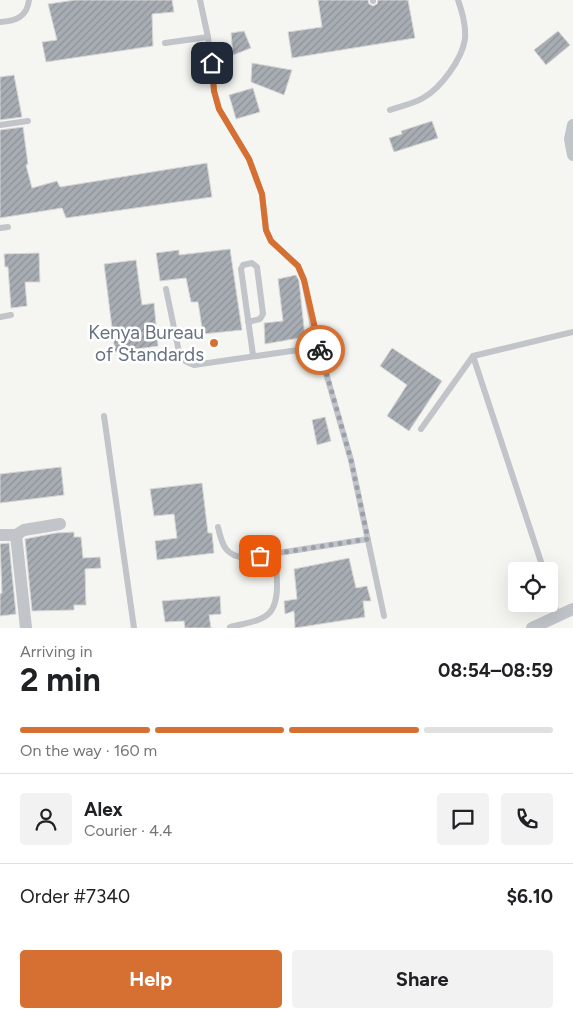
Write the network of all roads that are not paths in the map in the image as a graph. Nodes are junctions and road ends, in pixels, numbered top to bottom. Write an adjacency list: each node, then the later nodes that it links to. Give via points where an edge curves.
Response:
1 (29, 0): 4 (lane, via 26,12 18,19)
2 (200, 0): 5 (lane)
3 (458, 0): 7 (lane, via 465,38 451,70 443,82 423,98)
4 (0, 22)
5 (208, 37): 6 (lane); 19 (lane, via 219,109 249,159 262,194 266,230 271,241 298,266 304,280)
6 (165, 44)
7 (390, 110)
8 (28, 121): 9 (lane)
9 (0, 125)
10 (573, 125): 11 (street, via 570,139)
11 (573, 155)
12 (8, 227): 13 (lane)
13 (0, 228)
14 (166, 289): 20 (lane, via 178,352 186,362 194,365)
15 (11, 315): 16 (lane)
16 (0, 317)
17 (248, 322): 17 (lane, via 260,319 263,314 257,267 252,264 243,265 241,269); 20 (lane)
18 (573, 332): 21 (lane)
19 (319, 347): 20 (lane); 28 (lane, via 351,460)
20 (252, 355)
21 (473, 356): 23 (lane); 30 (lane)
22 (104, 416): 37 (lane)
23 (422, 429)
24 (60, 524): 27 (street, via 24,530)
25 (218, 527): 29 (lane, via 223,545 236,557)
26 (0, 535): 27 (street)
27 (16, 535): 36 (street)
28 (368, 539): 29 (lane); 33 (lane)
29 (275, 554): 35 (lane, via 277,591 274,609 265,617)
30 (541, 562)
31 (573, 609): 34 (street)
32 (557, 612): 34 (lane)
33 (384, 616)
34 (558, 616): 38 (street)
35 (230, 627)
36 (26, 628)
37 (134, 628)
38 (532, 628)

